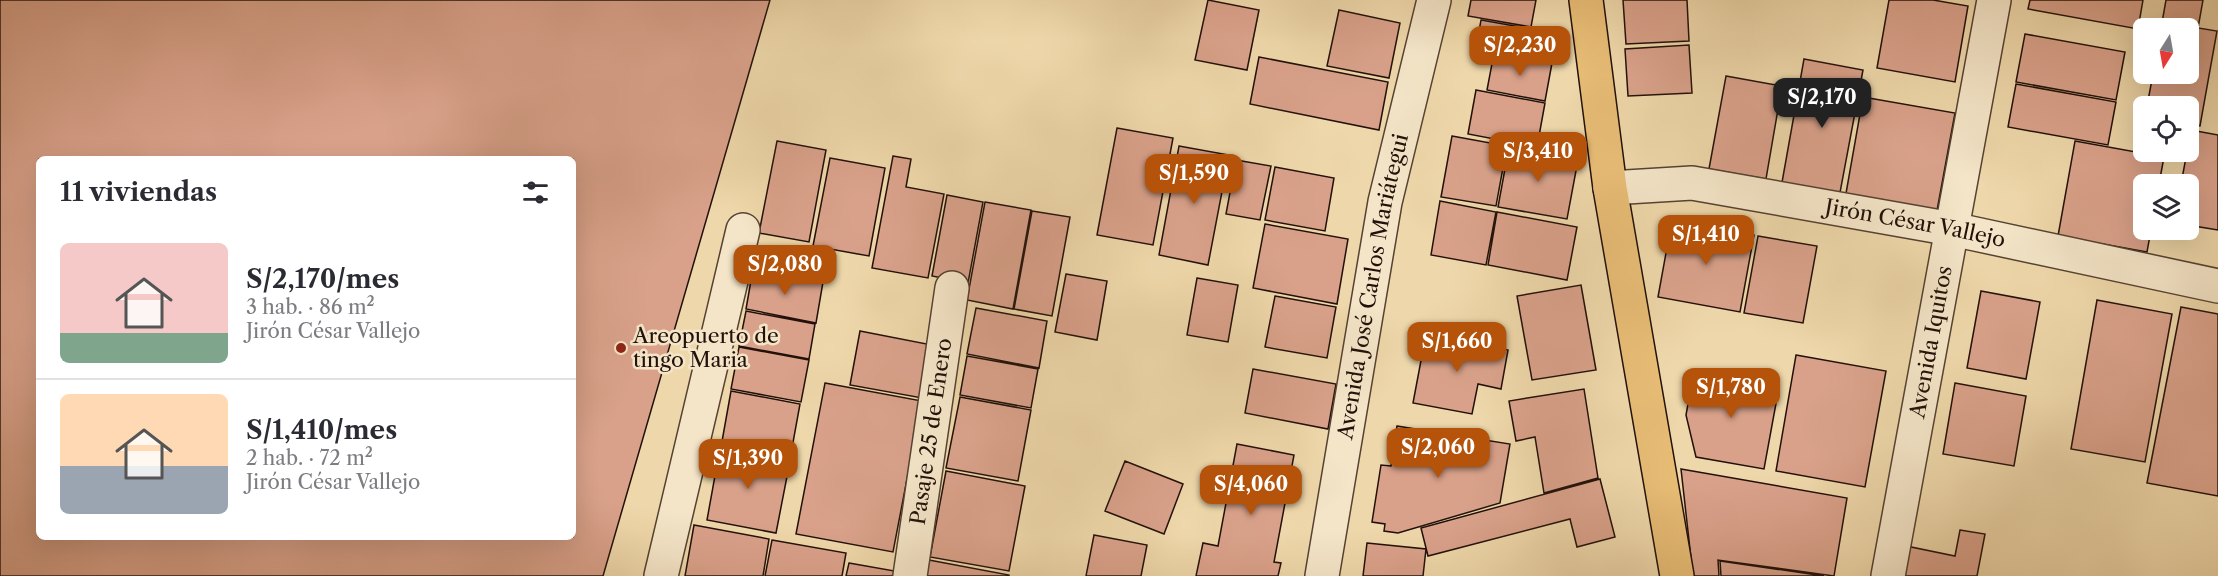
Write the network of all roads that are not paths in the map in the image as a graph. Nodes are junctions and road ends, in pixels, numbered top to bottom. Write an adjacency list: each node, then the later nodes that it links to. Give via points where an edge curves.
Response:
1 (1434, 0): 11 (street, Avenida José Carlos Mariátegui, via 1385,202)
2 (1586, 0): 4 (main road)
3 (1994, 0): 5 (street, Avenida Iquitos)
4 (1610, 188): 5 (street, Jirón César Vallejo, via 1692,183); 12 (main road)
5 (1952, 229): 7 (street, Jirón César Vallejo); 13 (street, Avenida Iquitos)
6 (743, 230): 9 (street)
7 (2218, 286)
8 (952, 288): 10 (street, Pasaje 25 de Enero)
9 (661, 576)
10 (909, 576)
11 (1322, 576)
12 (1677, 576)
13 (1888, 576)

